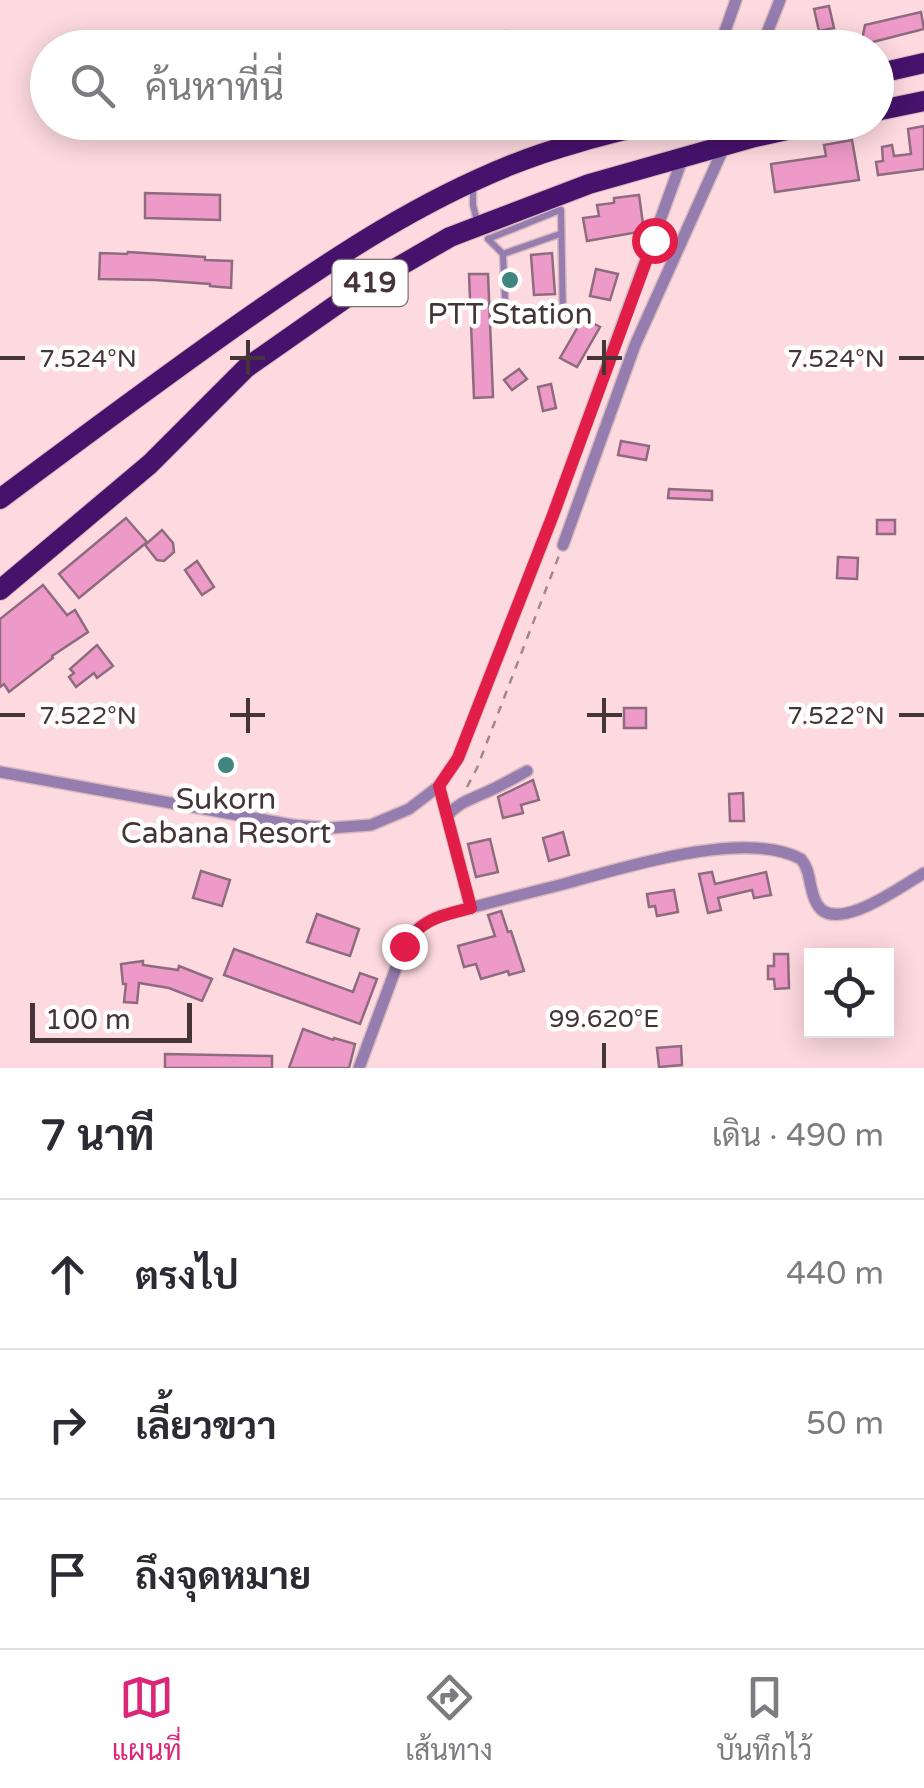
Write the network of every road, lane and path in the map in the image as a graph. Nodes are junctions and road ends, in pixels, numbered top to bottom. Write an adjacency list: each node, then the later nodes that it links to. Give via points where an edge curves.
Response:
1 (736, 0): 3 (street)
2 (780, 0): 4 (street)
3 (725, 30)
4 (768, 30)
5 (924, 64): 6 (highway)
6 (894, 70)
7 (924, 100): 8 (highway)
8 (894, 107)
9 (587, 140): 14 (highway, 419)
10 (726, 140): 12 (street)
11 (746, 140): 12 (highway, 419)
12 (724, 147): 13 (highway, 419); 20 (street, via 635,345)
13 (683, 158): 15 (highway, 419, via 589,184); 24 (street, via 546,532 458,758)
14 (474, 182): 16 (lane); 19 (highway, 419, via 350,247)
15 (561, 202): 16 (highway, 419); 17 (lane)
16 (483, 233): 18 (lane); 21 (highway, 419, via 450,238 353,293 246,368 150,464)
17 (560, 234): 18 (lane); 18 (lane, via 563,320 506,322)
18 (503, 254)
19 (0, 499)
20 (563, 545): 25 (path, via 477,768)
21 (0, 590)
22 (527, 771): 25 (street)
23 (0, 772): 24 (street, via 330,828 370,824 409,809)
24 (439, 786): 25 (street)
25 (452, 811): 27 (street)
26 (924, 873): 27 (street, via 860,910 826,914 801,859 780,851 726,849 645,862)
27 (471, 908): 28 (street, via 413,932)
28 (359, 1068)

